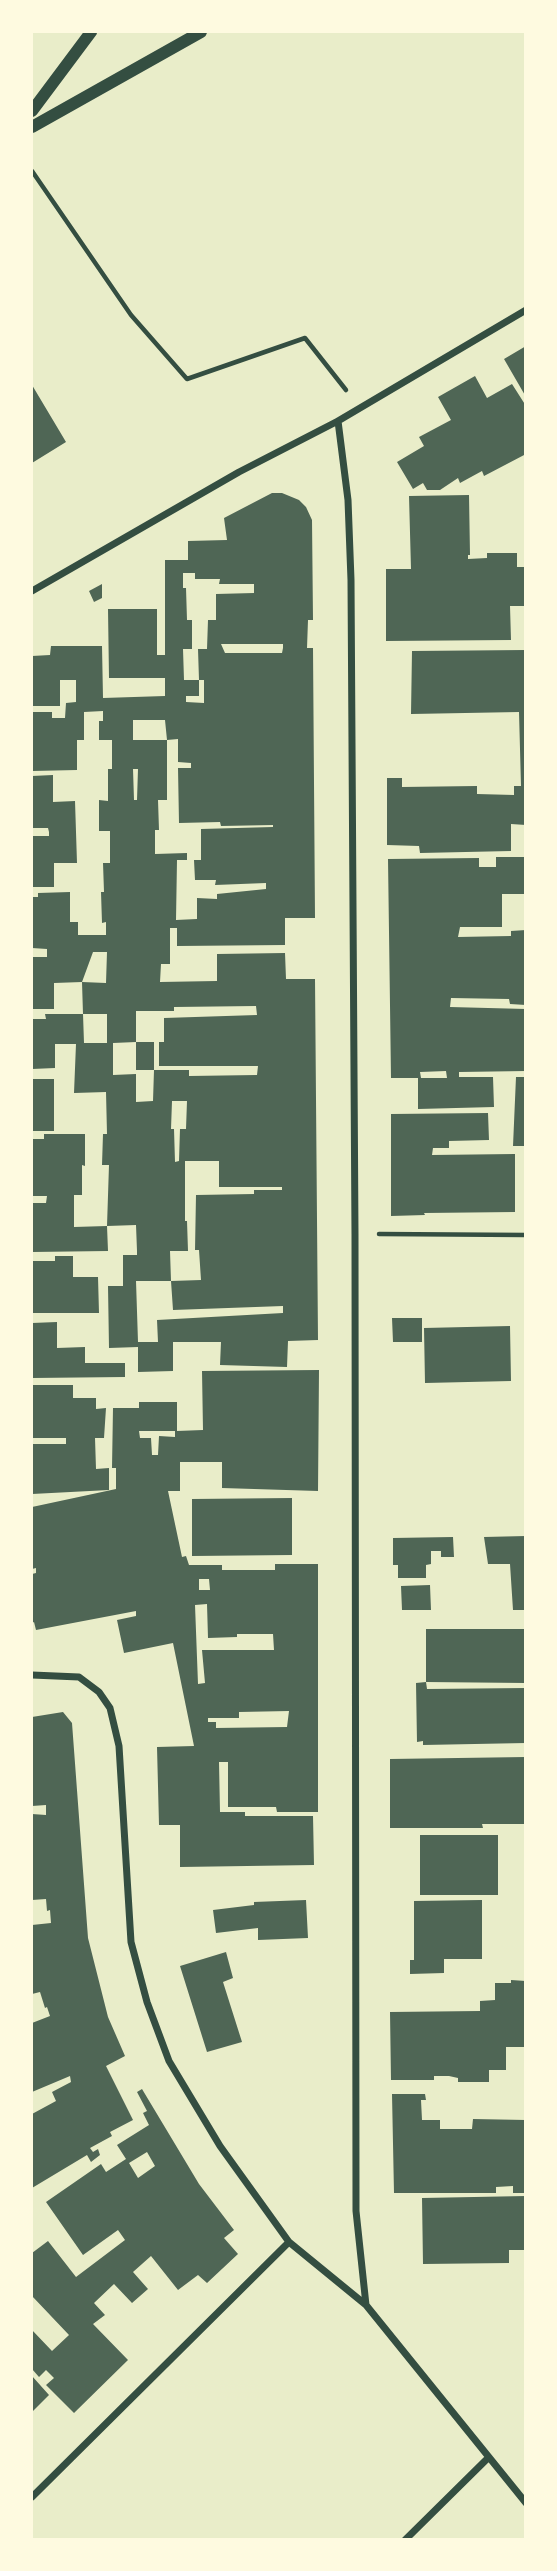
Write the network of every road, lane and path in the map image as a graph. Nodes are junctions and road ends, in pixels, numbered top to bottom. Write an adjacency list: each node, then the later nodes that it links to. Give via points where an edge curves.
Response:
1 (91, 32): 3 (street)
2 (201, 32): 4 (street)
3 (32, 111)
4 (32, 127)
5 (32, 172): 7 (path, via 131,315 187,379 305,338)
6 (526, 310): 7 (street)
7 (360, 407): 8 (street)
8 (338, 421): 9 (street, via 239,471); 10 (street, via 348,500 351,580)
9 (32, 591)
10 (355, 1234): 11 (path); 14 (street, via 356,2211)
11 (526, 1235)
12 (32, 1675): 13 (street, via 79,1677 99,1692 110,1708 120,1746 131,1942 147,2002 181,2082)
13 (289, 2242): 14 (street); 16 (street)
14 (366, 2305): 15 (street)
15 (488, 2458): 17 (street); 18 (street)
16 (32, 2497)
17 (526, 2503)
18 (405, 2539)

